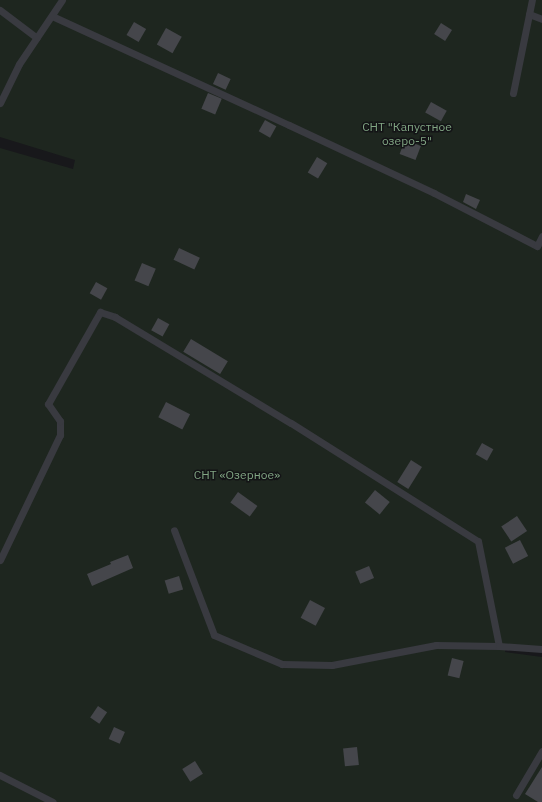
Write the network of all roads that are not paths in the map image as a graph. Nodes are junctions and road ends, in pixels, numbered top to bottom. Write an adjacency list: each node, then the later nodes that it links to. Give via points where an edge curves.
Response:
1 (62, 0): 5 (lane)
2 (532, 0): 4 (lane)
3 (0, 10): 7 (lane)
4 (529, 14): 6 (lane); 8 (lane)
5 (52, 16): 7 (lane); 10 (lane, via 289,125 537,246)
6 (542, 19)
7 (37, 38): 9 (lane, via 19,64)
8 (513, 93)
9 (0, 103)
10 (542, 236)
11 (174, 530): 13 (lane, via 214,635 282,664 332,664 436,645)
12 (0, 560): 13 (lane, via 60,435 60,421 48,404 100,312 115,317 278,415 478,541)
13 (499, 646): 14 (lane)
14 (542, 649)
15 (542, 751): 17 (lane)
16 (0, 775): 18 (lane)
17 (516, 795)
18 (54, 802)

